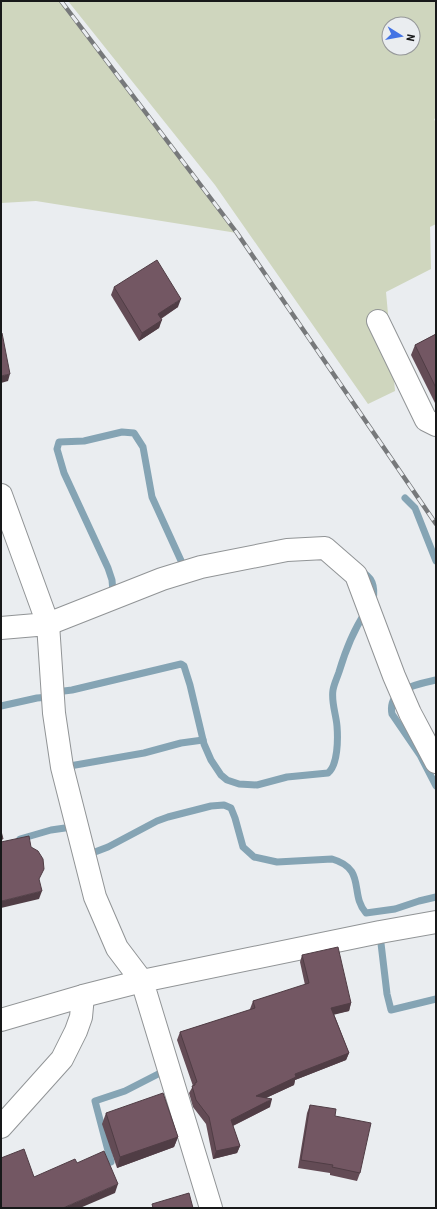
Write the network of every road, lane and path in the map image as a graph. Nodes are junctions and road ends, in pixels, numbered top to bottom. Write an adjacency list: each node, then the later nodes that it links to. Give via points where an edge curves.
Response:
1 (378, 321): 2 (street, via 426,420)
2 (436, 425)
3 (1, 495): 4 (street)
4 (48, 624): 5 (street); 6 (street, via 162,579 201,567 287,550 325,548 356,575 394,676); 8 (street, via 54,713 62,767 95,897 117,948)
5 (1, 628)
6 (436, 762)
7 (436, 922): 8 (street)
8 (142, 981): 9 (street); 12 (street)
9 (83, 996): 10 (street); 11 (street, via 81,1017 62,1059)
10 (1, 1020)
11 (1, 1126)
12 (211, 1208)

